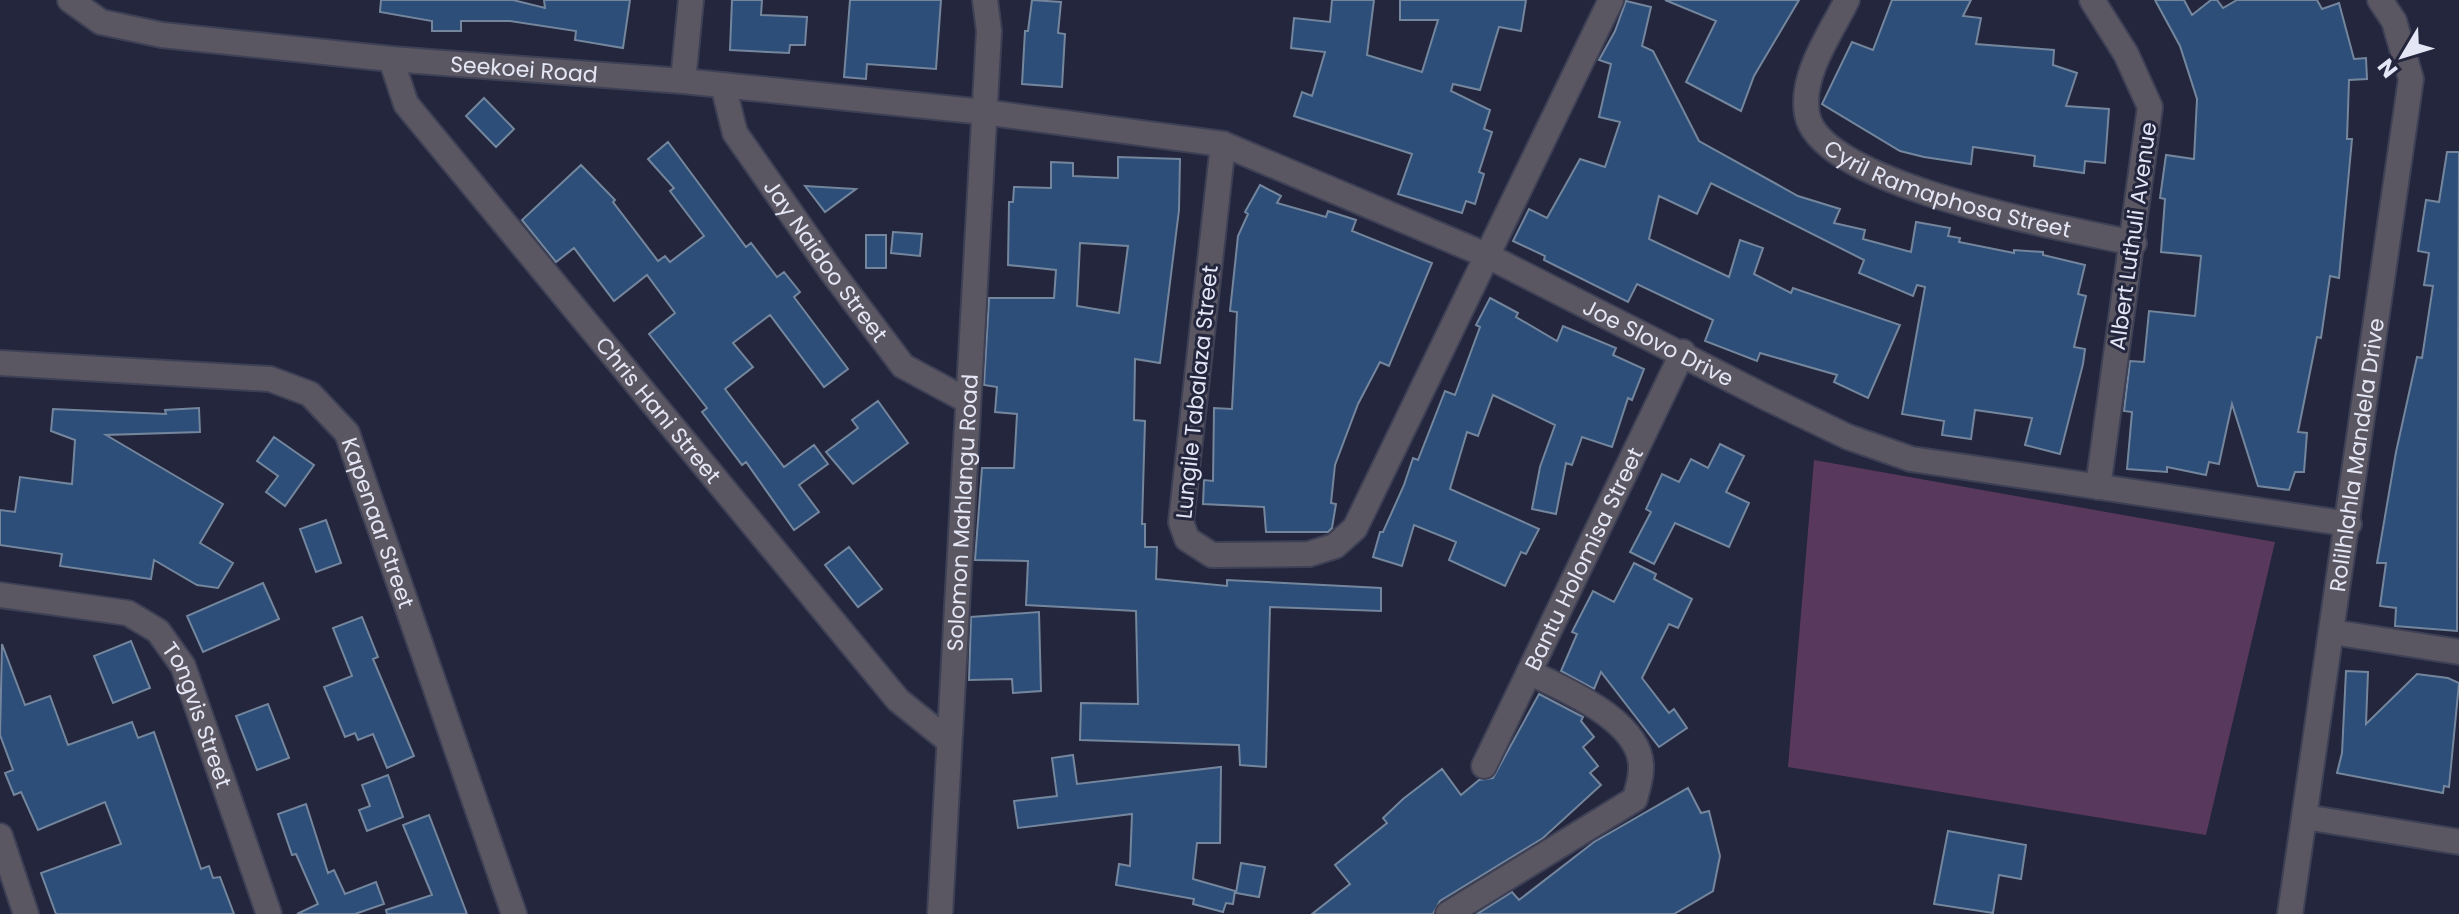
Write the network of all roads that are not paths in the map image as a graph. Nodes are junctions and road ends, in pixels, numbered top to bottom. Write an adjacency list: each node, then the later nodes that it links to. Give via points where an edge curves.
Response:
1 (70, 0): 8 (street, Seekoei Road, via 101,22 162,35)
2 (691, 0): 9 (street)
3 (985, 0): 11 (street, Solomon Mahlangu Road, via 989,31)
4 (1611, 0): 14 (street, Lungile Tabalaza Street)
5 (1847, 0): 13 (street, Cyril Ramaphosa Street, via 1810,75 1806,114 1821,141 1896,183 1986,210)
6 (2092, 0): 13 (street, Albert Luthuli Avenue, via 2126,54 2150,107)
7 (2380, 0): 19 (street, Rolilhlahla Mandela Drive, via 2394,21 2411,79)
8 (391, 59): 9 (street, Seekoei Road); 24 (street, Chris Hani Street, via 406,104 898,700)
9 (683, 81): 10 (street, Seekoei Road)
10 (723, 85): 11 (street, Seekoei Road); 17 (street, Jay Naidoo Street, via 735,133 903,366)
11 (984, 112): 12 (street, Joe Slovo Drive); 17 (street, Solomon Mahlangu Road)
12 (1223, 144): 14 (street, Joe Slovo Drive); 14 (street, Lungile Tabalaza Street, via 1181,522 1187,539 1212,555 1309,554 1335,546 1355,528)
13 (2134, 243): 18 (street, Albert Luthuli Avenue)
14 (1486, 255): 15 (street, Joe Slovo Drive)
15 (1683, 352): 18 (street, Joe Slovo Drive, via 1848,437 1911,459); 23 (street, Bantu Holomisa Street)
16 (0, 363): 31 (street, Kapenaar Street, via 270,379 310,394 347,433)
17 (968, 401): 24 (street, Solomon Mahlangu Road)
18 (2098, 487): 19 (street, Joe Slovo Drive)
19 (2349, 524): 21 (street, Rolilhlahla Mandela Drive)
20 (0, 595): 30 (street, Tongvis Street, via 128,613 158,631 183,666)
21 (2332, 632): 22 (street); 26 (street, Rolilhlahla Mandela Drive)
22 (2459, 652)
23 (1529, 672): 25 (street, Bantu Holomisa Street); 33 (street, via 1591,702 1627,730 1642,766 1635,799)
24 (949, 741): 32 (street, Solomon Mahlangu Road)
25 (1484, 766)
26 (2305, 817): 28 (street); 34 (street, Rolilhlahla Mandela Drive)
27 (0, 836): 29 (street)
28 (2459, 842)
29 (26, 914)
30 (269, 914)
31 (514, 914)
32 (940, 914)
33 (1448, 914)
34 (2290, 914)

